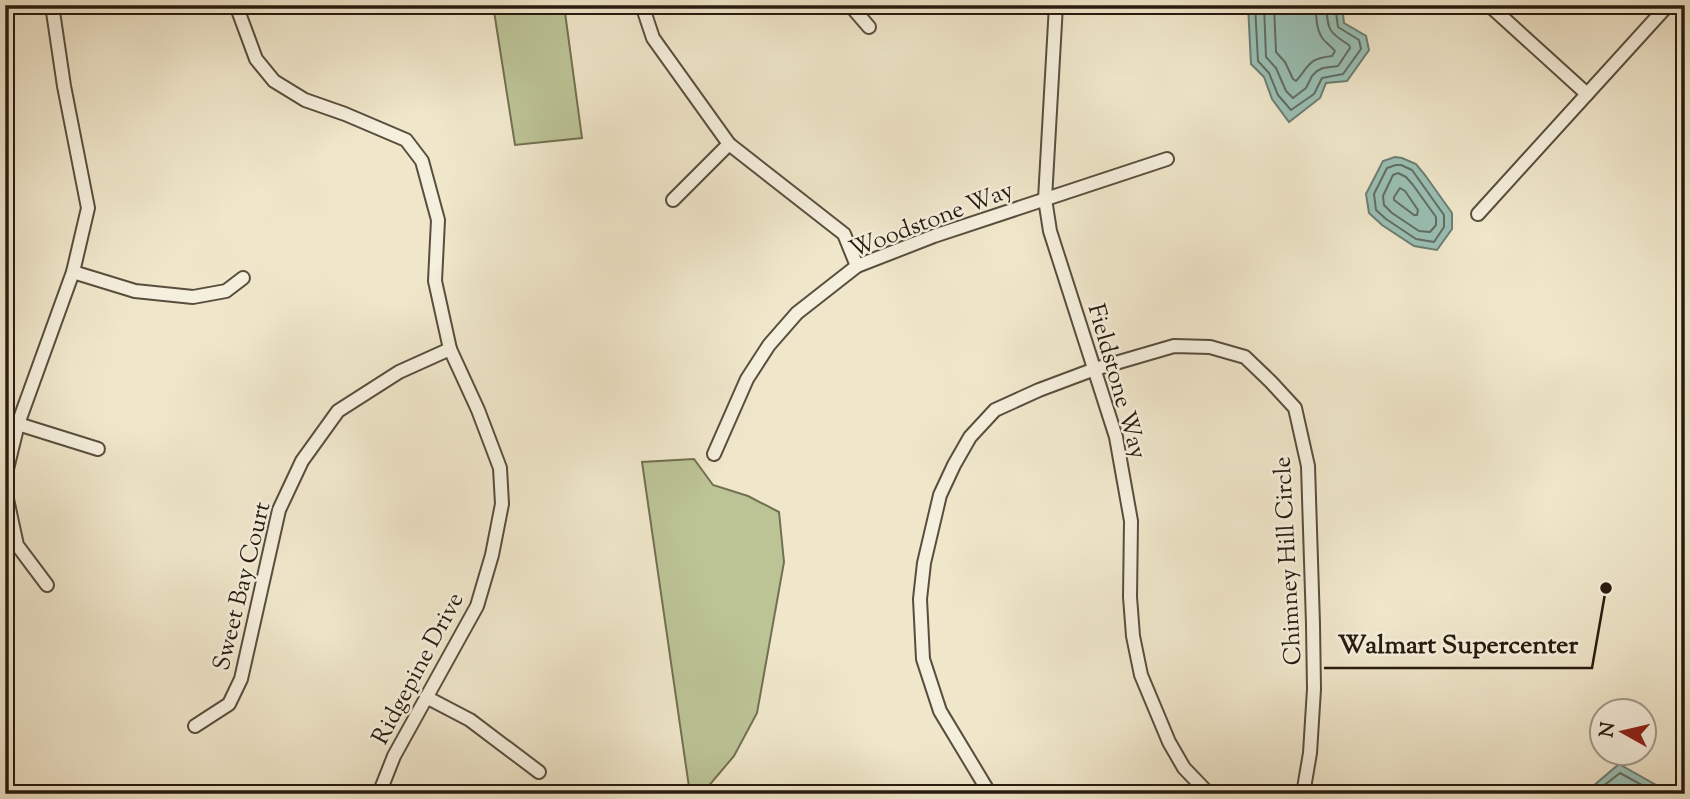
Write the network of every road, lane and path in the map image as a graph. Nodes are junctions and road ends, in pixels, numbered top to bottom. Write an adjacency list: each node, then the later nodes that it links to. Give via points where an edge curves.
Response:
1 (52, 5): 16 (street, via 88,208)
2 (236, 5): 18 (street, Ridgepine Drive, via 256,59 274,80 306,100 406,141 422,162 438,220 435,281)
3 (642, 5): 10 (street, via 653,38)
4 (850, 5): 8 (street)
5 (1489, 5): 9 (street)
6 (1059, 6): 12 (street, Fieldstone Way)
7 (1667, 6): 9 (street)
8 (869, 27)
9 (1587, 94): 14 (street)
10 (729, 144): 13 (street); 15 (street, via 844,234)
11 (1167, 159): 12 (street, Woodstone Way)
12 (1045, 199): 15 (street, Woodstone Way); 19 (street, Fieldstone Way, via 1050,231)
13 (673, 200)
14 (1478, 214)
15 (857, 266): 22 (street, Woodstone Way, via 797,313 769,345 747,379)
16 (73, 272): 17 (street, via 135,291 193,297 226,291); 20 (street)
17 (243, 278)
18 (450, 349): 26 (street, Ridgepine Drive, via 500,468 502,504 477,606); 27 (street, Sweet Bay Court, via 399,372 338,411 302,461 279,510 241,679 229,704)
19 (1095, 369): 30 (street, Chimney Hill Circle, via 995,410 970,437 954,465 932,525 920,599 923,659 940,711); 31 (street, Fieldstone Way, via 1116,437 1130,521 1130,597 1141,675 1169,742 1184,768); 32 (street, Chimney Hill Circle, via 1174,346 1210,347 1245,357 1295,408 1308,466 1313,624 1314,689)
20 (18, 424): 21 (street); 23 (street)
21 (98, 449)
22 (714, 454)
23 (5, 477)
24 (5, 490): 25 (street, via 17,545)
25 (47, 585)
26 (426, 697): 28 (street, via 470,719); 29 (street, Ridgepine Drive)
27 (195, 726)
28 (539, 772)
29 (379, 794)
30 (990, 794)
31 (1209, 794)
32 (1303, 794)

